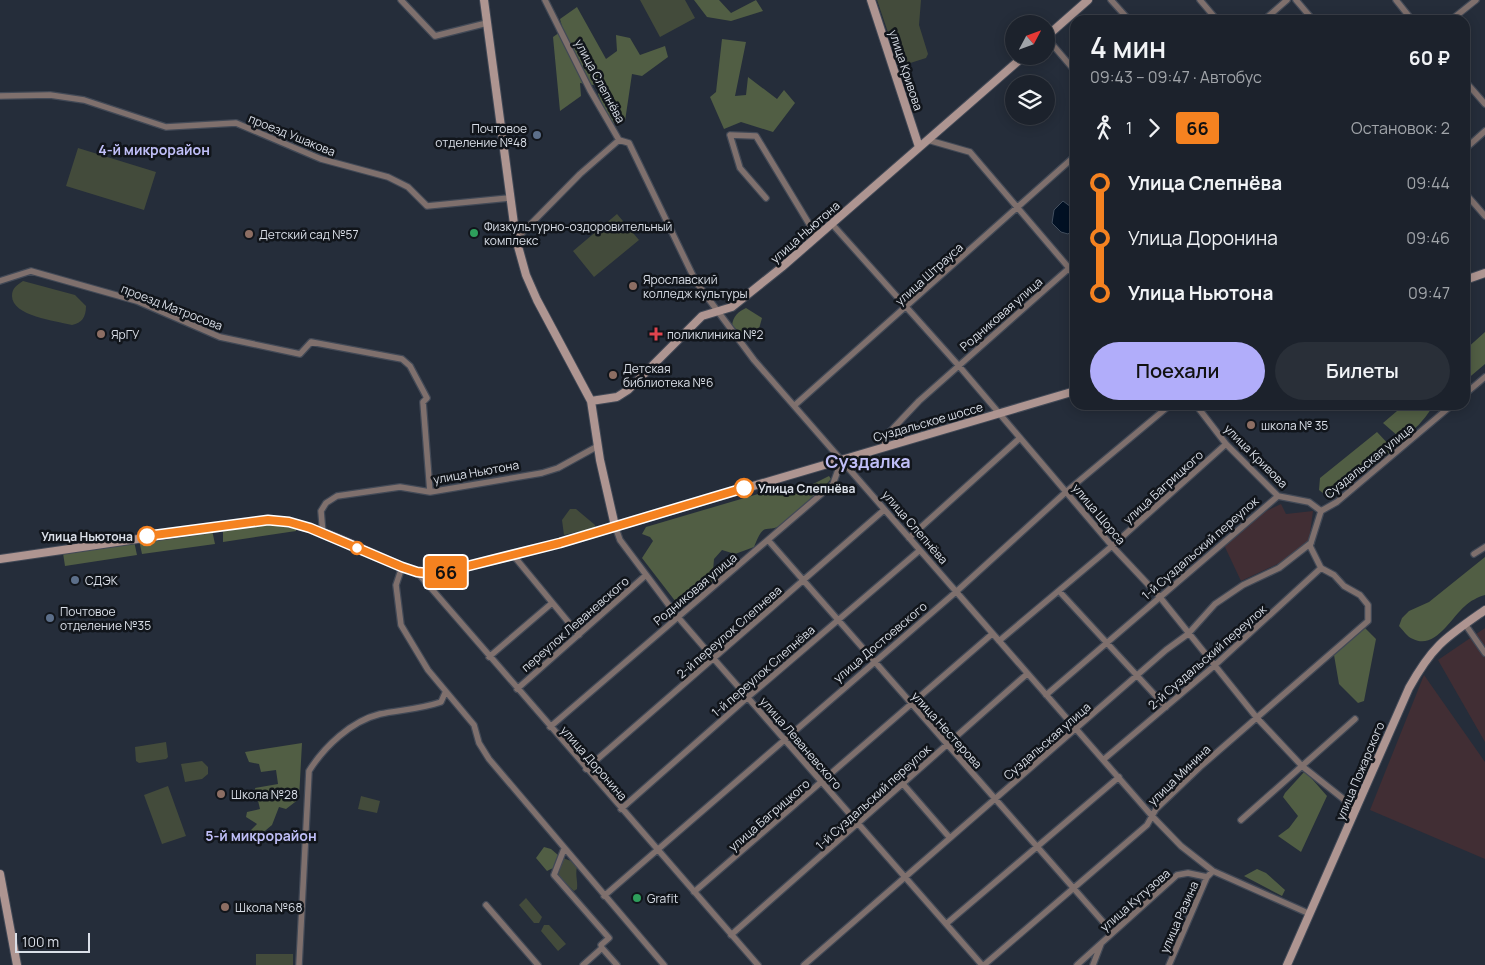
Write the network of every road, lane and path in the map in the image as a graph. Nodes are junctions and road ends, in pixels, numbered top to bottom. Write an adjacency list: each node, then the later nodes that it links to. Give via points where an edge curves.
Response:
1 (400, 0): 20 (street, via 435,36)
2 (484, 0): 20 (street)
3 (546, 0): 29 (street, улица Слепнёва, via 590,90)
4 (872, 0): 32 (street, улица Кривова)
5 (1088, 0): 12 (street)
6 (1111, 0): 13 (street)
7 (1200, 0): 14 (street)
8 (1287, 0): 15 (street)
9 (1296, 0): 16 (street)
10 (1396, 0): 17 (street)
11 (1476, 0): 18 (street)
12 (1071, 15)
13 (1124, 15)
14 (1213, 15)
15 (1270, 15)
16 (1309, 15)
17 (1408, 15)
18 (1457, 15)
19 (1070, 16): 21 (street)
20 (487, 23): 34 (street)
21 (1055, 29)
22 (1055, 48): 24 (street)
23 (1014, 65): 30 (street, улица Ньютона)
24 (1070, 65)
25 (1470, 87): 27 (street)
26 (0, 96): 34 (street, проезд Ушакова, via 50,95 84,100 166,127 236,123 321,159 388,177 408,187 427,206)
27 (1485, 104)
28 (1485, 132): 31 (street)
29 (619, 140): 41 (street, via 580,174); 47 (street, улица Слепнёва, via 629,143 696,282)
30 (928, 140): 32 (street, улица Ньютона); 37 (street, via 970,152)
31 (1470, 145)
32 (919, 147): 39 (street, улица Ньютона)
33 (1070, 160): 37 (street, улица Штрауса)
34 (509, 198): 41 (street)
35 (766, 198): 40 (street, via 740,168 730,135 756,136)
36 (1470, 199): 38 (street)
37 (1017, 207): 42 (street); 46 (street, улица Штрауса)
38 (1485, 216)
39 (832, 224): 40 (street, улица Ньютона); 46 (street, улица Щорса)
40 (817, 237): 47 (street, улица Ньютона, via 732,307)
41 (516, 239): 52 (street, via 537,300)
42 (1069, 268): 48 (street, Родниковая улица)
43 (1485, 273): 44 (street)
44 (1470, 278)
45 (0, 281): 64 (street, проезд Матросова, via 31,271 137,301 220,337 300,354 311,342 402,360 410,366 427,398 423,402)
46 (907, 308): 48 (street, улица Щорса); 53 (street, улица Штрауса)
47 (716, 310): 52 (street, улица Ньютона, via 702,316 628,390 617,397); 53 (street, улица Слепнёва, via 754,360)
48 (959, 366): 57 (street, улица Щорса); 61 (street, Родниковая улица, via 884,438)
49 (1485, 377): 50 (street)
50 (1470, 390)
51 (1070, 392): 57 (street, Суздальское шоссе)
52 (591, 401): 60 (street)
53 (795, 405): 62 (street, улица Слепнёва)
54 (1164, 410): 63 (street, улица Достоевского)
55 (1200, 410): 59 (street, улица Кривова)
56 (1446, 410): 67 (street, Суздальская улица, via 1338,502)
57 (1000, 413): 58 (street, улица Щорса); 61 (street, Суздальское шоссе)
58 (1020, 438): 63 (street, улица Щорса); 70 (street)
59 (1226, 444): 65 (street, улица Кривова); 73 (street, улица Багрицкого)
60 (598, 446): 64 (street, улица Ньютона, via 542,473); 68 (street)
61 (885, 447): 62 (street, Суздальское шоссе)
62 (842, 459): 66 (street, улица Слепнёва); 68 (street, Суздальское шоссе); 71 (street, Родниковая улица, via 833,484)
63 (1067, 491): 73 (street, улица Щорса); 84 (street, улица Достоевского)
64 (430, 492): 69 (street, улица Ньютона, via 400,487 337,496 321,511)
65 (1278, 496): 67 (street, улица Кривова, via 1309,502); 86 (street, 1-й Суздальский переулок)
66 (884, 510): 70 (street, улица Слепнёва); 83 (street, 2-й переулок Слепнева)
67 (1321, 511): 72 (street)
68 (615, 526): 77 (street, Суздальское шоссе); 82 (street, улица Леваневского, via 620,540)
69 (323, 534): 78 (street, via 289,522 268,520); 79 (street, Суздальское шоссе)
70 (909, 538): 75 (street, улица Слепнёва)
71 (768, 540): 83 (street, улица Нестерова); 89 (street, Родниковая улица)
72 (1311, 543): 80 (street); 93 (street, Суздальская улица, via 1279,568 1243,585 1215,604)
73 (1112, 546): 85 (street, улица Багрицкого); 86 (street, улица Щорса)
74 (1485, 547): 76 (street)
75 (920, 550): 84 (street, улица Слепнёва); 90 (street, 1-й переулок Слепнёва)
76 (1474, 554)
77 (513, 555): 81 (street, Суздальское шоссе, via 436,574); 87 (street)
78 (0, 559)
79 (402, 567): 81 (street, Суздальское шоссе); 105 (street, via 396,585 401,625 414,650)
80 (1321, 568): 101 (street, 2-й Суздальский переулок); 110 (street, улица Минина, via 1360,595 1368,605 1368,621)
81 (417, 572): 98 (street, улица Доронина)
82 (646, 575): 89 (street, улица Леваневского); 94 (street, переулок Леваневского)
83 (803, 580): 90 (street, улица Нестерова); 99 (street, 2-й переулок Слепнева)
84 (957, 591): 92 (street, улица Слепнёва); 100 (street, улица Достоевского)
85 (1059, 591): 95 (street, улица Багрицкого); 96 (street)
86 (1159, 596): 93 (street, улица Щорса); 96 (street, 1-й Суздальский переулок)
87 (552, 602): 94 (street); 98 (street)
88 (1485, 610): 91 (street, улица Пожарского)
89 (677, 616): 99 (street, улица Леваневского); 112 (street, Родниковая улица)
90 (838, 620): 100 (street, улица Нестерова); 107 (street, 1-й переулок Слепнёва)
91 (1465, 624): 97 (street); 124 (street, улица Пожарского, via 1443,640 1424,661)
92 (992, 634): 95 (street, улица Слепнёва); 108 (street, улица Багрицкого)
93 (1188, 634): 101 (street, улица Щорса); 103 (street, Суздальская улица)
94 (578, 635): 104 (street, переулок Леваневского)
95 (998, 641): 102 (street, улица Слепнёва)
96 (1108, 642): 103 (street); 106 (street, 1-й Суздальский переулок)
97 (1485, 652)
98 (489, 657): 104 (street, улица Доронина)
99 (714, 659): 107 (street, улица Леваневского); 118 (street, 2-й переулок Слепнева)
100 (873, 661): 108 (street, улица Нестерова); 114 (street, улица Достоевского)
101 (1214, 666): 109 (street, 2-й Суздальский переулок); 110 (street, улица Щорса)
102 (1027, 674): 106 (street, улица Слепнёва); 115 (street, 1-й Суздальский переулок)
103 (1138, 675): 109 (street); 113 (street, Суздальская улица)
104 (517, 689): 112 (street, улица Доронина)
105 (445, 693): 130 (street, via 474,725 479,744 489,759); 147 (street, via 441,702 378,715 359,723 342,735 309,771)
106 (1046, 695): 113 (street, улица Слепнёва)
107 (748, 697): 114 (street, улица Леваневского); 123 (street, 1-й переулок Слепнёва)
108 (910, 703): 115 (street, улица Нестерова); 120 (street, улица Багрицкого)
109 (1166, 707): 116 (street, 2-й Суздальский переулок)
110 (1257, 718): 117 (street, улица Щорса); 125 (street, улица Минина, via 1200,766)
111 (1355, 719): 117 (street)
112 (550, 727): 118 (street, улица Доронина)
113 (1076, 730): 116 (street, улица Слепнёва); 122 (street, Суздальская улица)
114 (784, 739): 120 (street, улица Леваневского); 131 (street, улица Достоевского)
115 (947, 745): 121 (street, 1-й Суздальский переулок); 122 (street, улица Нестерова)
116 (1104, 760): 119 (street, улица Слепнёва)
117 (1302, 766): 124 (street, улица Щорса); 126 (street)
118 (586, 769): 123 (street, улица Доронина)
119 (1119, 778): 125 (street, улица Слепнёва); 129 (street)
120 (822, 782): 127 (street, улица Леваневского); 137 (street, улица Багрицкого)
121 (903, 784): 127 (street, 1-й Суздальский переулок); 128 (street)
122 (996, 799): 128 (street, Суздальская улица); 129 (street, улица Нестерова)
123 (621, 809): 131 (street, улица Доронина)
124 (1356, 809): 140 (street, улица Пожарского)
125 (1152, 816): 132 (street, улица Слепнёва, via 1181,846); 136 (street, улица Минина, via 1147,825)
126 (1241, 820)
127 (858, 824): 134 (street, улица Леваневского); 143 (street, 1-й Суздальский переулок)
128 (950, 838): 134 (street, Суздальская улица)
129 (1038, 847): 136 (street, улица Нестерова); 141 (street)
130 (564, 849): 138 (street); 145 (street, via 554,875 609,938 601,945)
131 (657, 849): 137 (street, улица Доронина); 138 (street, улица Достоевского)
132 (1213, 871): 135 (street); 140 (street, улица Слепнёва)
133 (0, 874): 146 (street)
134 (904, 877): 141 (street, улица Леваневского); 153 (street, Суздальская улица)
135 (1208, 877): 142 (street, улица Кутузова, via 1177,875); 157 (street, улица Разина)
136 (1074, 888): 142 (street, улица Нестерова); 154 (street, улица Минина)
137 (694, 892): 143 (street, улица Доронина)
138 (604, 896): 151 (street)
139 (486, 905): 148 (street)
140 (1310, 914): 158 (street, улица Пожарского)
141 (946, 924): 154 (street, улица Леваневского)
142 (1112, 932): 144 (street, улица Кутузова)
143 (731, 935): 152 (street, улица Доронина)
144 (1102, 942): 155 (street, улица Кутузова); 156 (street)
145 (602, 948): 149 (street); 150 (street)
146 (17, 965)
147 (300, 965)
148 (538, 965)
149 (583, 965)
150 (617, 965)
151 (664, 965)
152 (758, 965)
153 (804, 965)
154 (983, 965)
155 (1077, 965)
156 (1092, 965)
157 (1169, 965)
158 (1287, 965)

